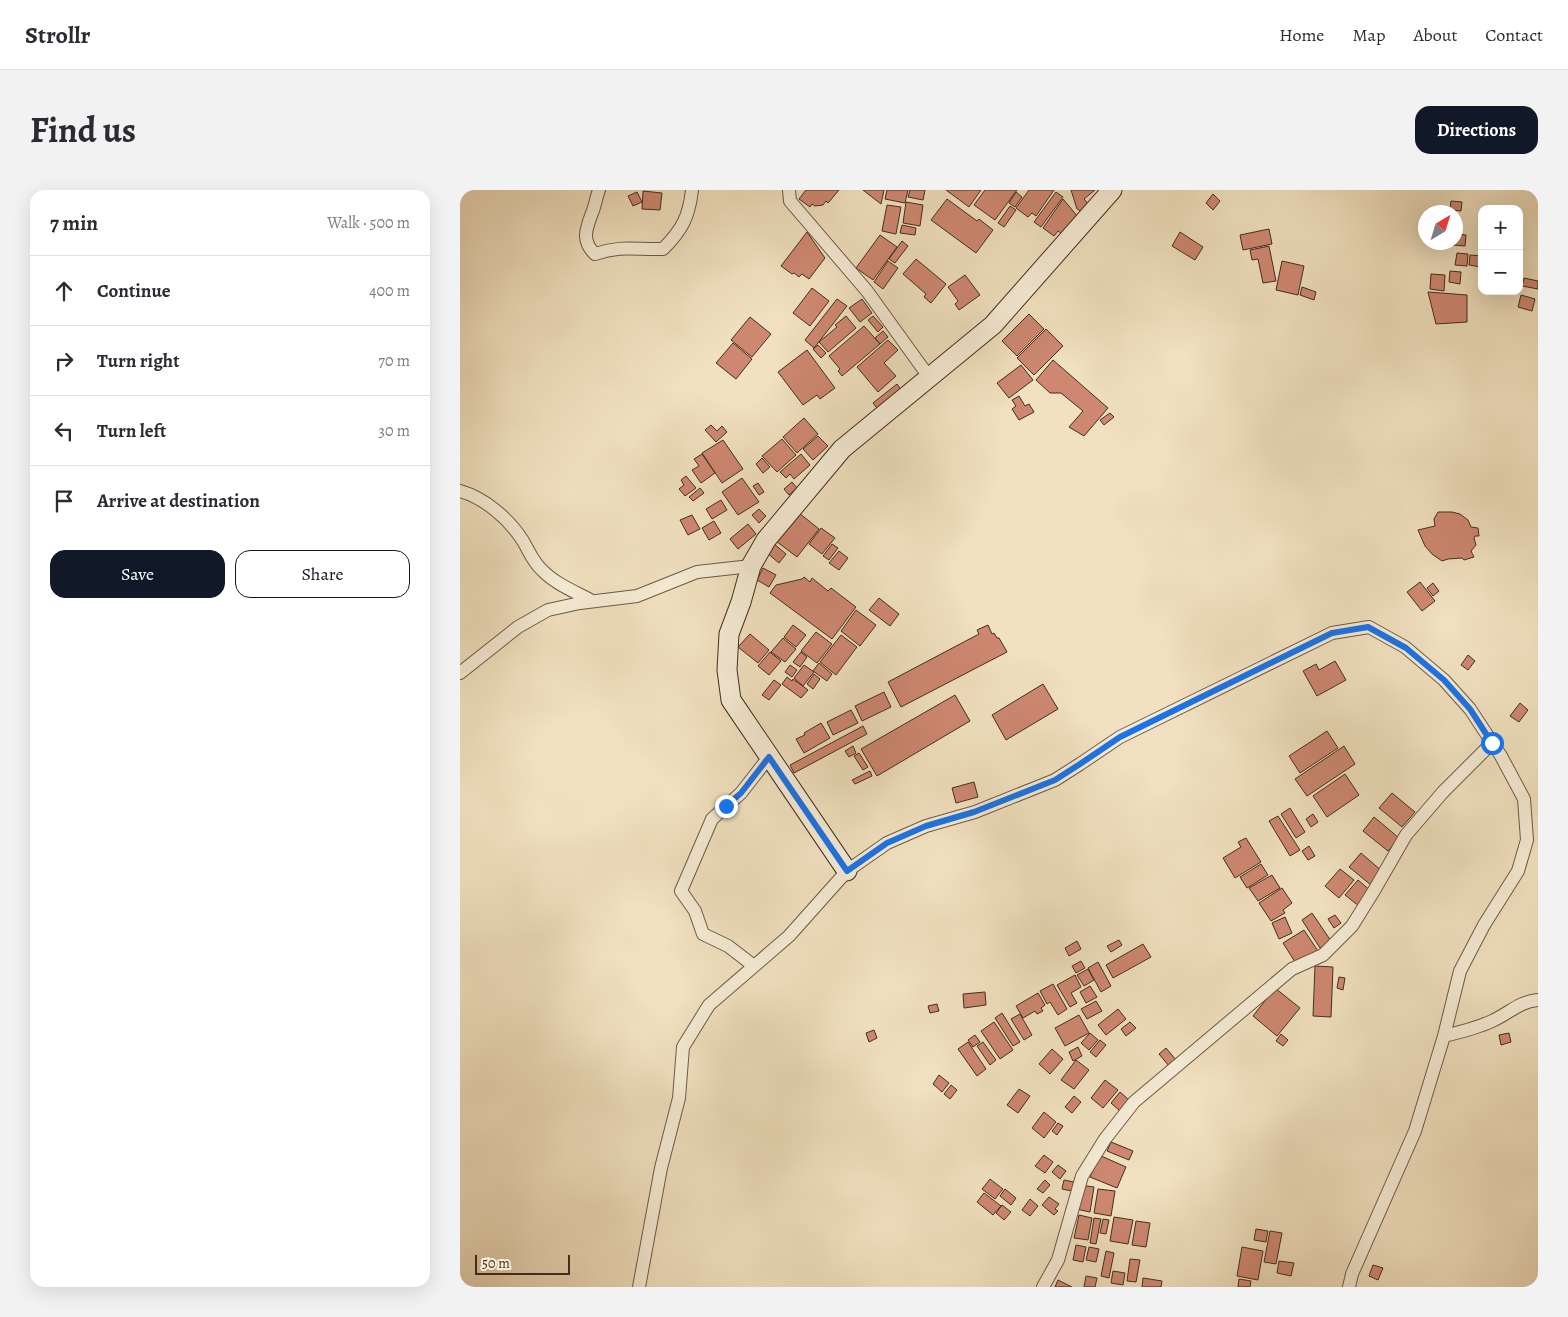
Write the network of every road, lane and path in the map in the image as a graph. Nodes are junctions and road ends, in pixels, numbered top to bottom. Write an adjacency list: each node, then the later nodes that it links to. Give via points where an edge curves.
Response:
1 (599, 190): 2 (street, via 586,226 586,239 596,254 624,247 663,249 684,223)
2 (692, 190)
3 (789, 190): 5 (street, via 790,201 867,291)
4 (1112, 190): 5 (street, via 993,325)
5 (929, 377): 7 (street, via 842,448 766,540)
6 (460, 491): 8 (street, via 502,516 544,572)
7 (751, 566): 8 (street, via 697,572 637,596); 11 (street, via 729,634 727,670 731,700)
8 (592, 601): 9 (street, via 548,610 518,627)
9 (460, 673)
10 (1492, 743): 12 (street, via 1470,709 1444,680 1406,648 1368,627 1332,633 1120,737 1055,780 974,812 918,829 887,843); 15 (street, via 1524,799 1527,840 1518,870 1460,971); 17 (street, via 1437,798 1406,835 1352,926 1335,944 1323,955 1292,969 1134,1102 1082,1176 1058,1260)
11 (769, 757): 12 (street); 13 (street, via 741,793 712,819 681,891 695,911 702,934 728,946)
12 (847, 871): 13 (street, via 788,936)
13 (754, 966): 16 (street, via 709,1005 684,1047 678,1098 661,1168)
14 (1538, 1000): 15 (street, via 1526,1002 1470,1030)
15 (1444, 1036): 18 (street, via 1415,1131)
16 (639, 1287)
17 (1044, 1287)
18 (1349, 1287)

